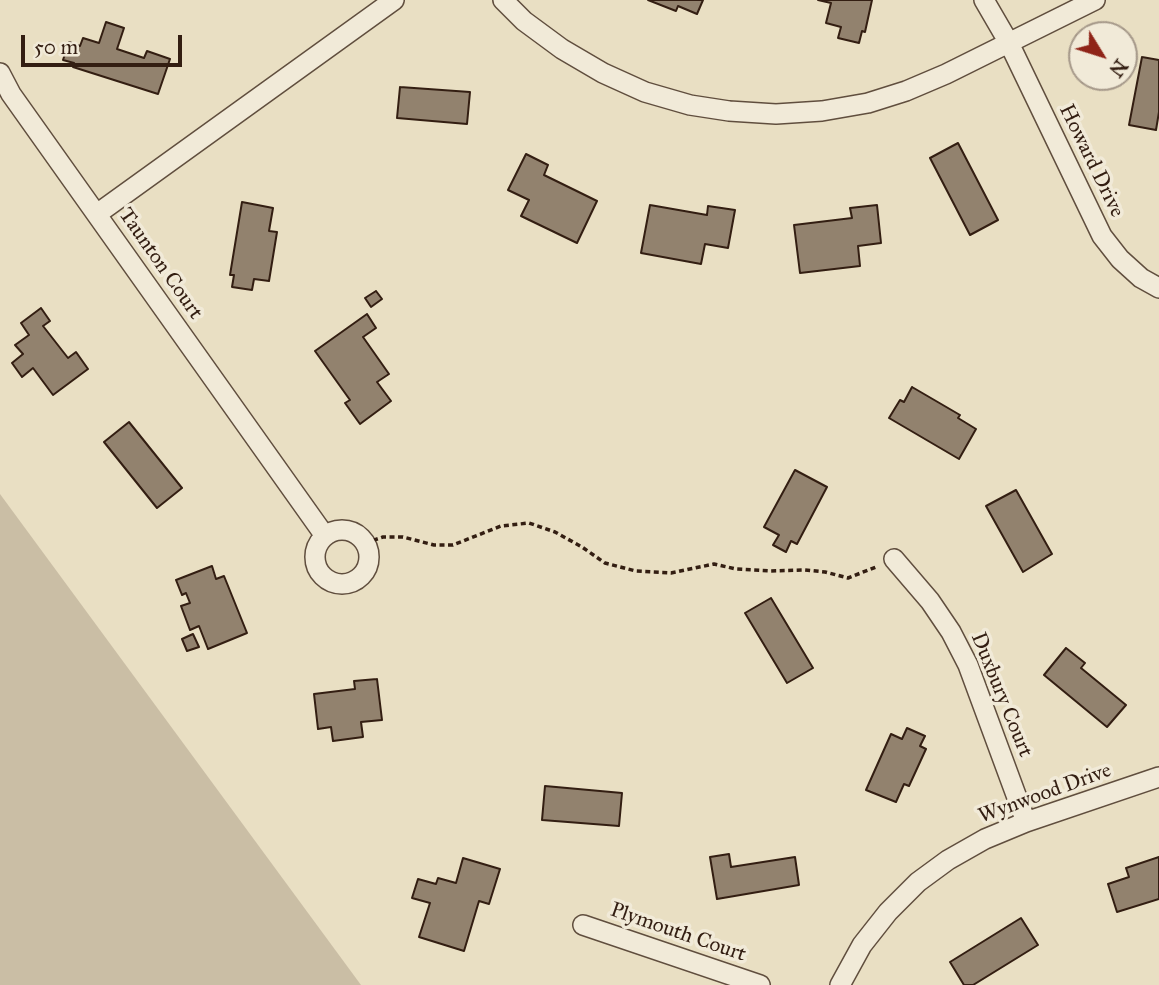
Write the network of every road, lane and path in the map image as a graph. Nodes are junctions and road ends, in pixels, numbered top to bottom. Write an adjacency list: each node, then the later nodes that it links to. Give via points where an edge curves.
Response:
1 (394, 0): 7 (street, Taunton Court)
2 (503, 0): 5 (street, via 562,50 603,73 645,92 729,111 787,114 868,103 916,87)
3 (985, 0): 5 (street, Howard Drive)
4 (1095, 0): 5 (street)
5 (1009, 43): 8 (street, Howard Drive, via 1102,236 1120,259)
6 (0, 73): 7 (street)
7 (97, 214): 9 (street, Taunton Court)
8 (1159, 288)
9 (324, 536): 10 (street, via 350,531); 10 (street, via 318,544 316,565 335,584 351,583 365,573 369,565)
10 (365, 543): 11 (path, via 403,537 453,545 501,526 529,523 555,532 605,563 636,572 671,573 715,564 825,572 848,578)
11 (894, 559): 13 (street, Duxbury Court, via 930,601 968,665)
12 (1159, 777): 13 (street, Wynwood Drive)
13 (1026, 822): 16 (street, Wynwood Drive, via 976,844 918,883 862,945)
14 (583, 925): 15 (street, Plymouth Court)
15 (760, 985)
16 (840, 985)

